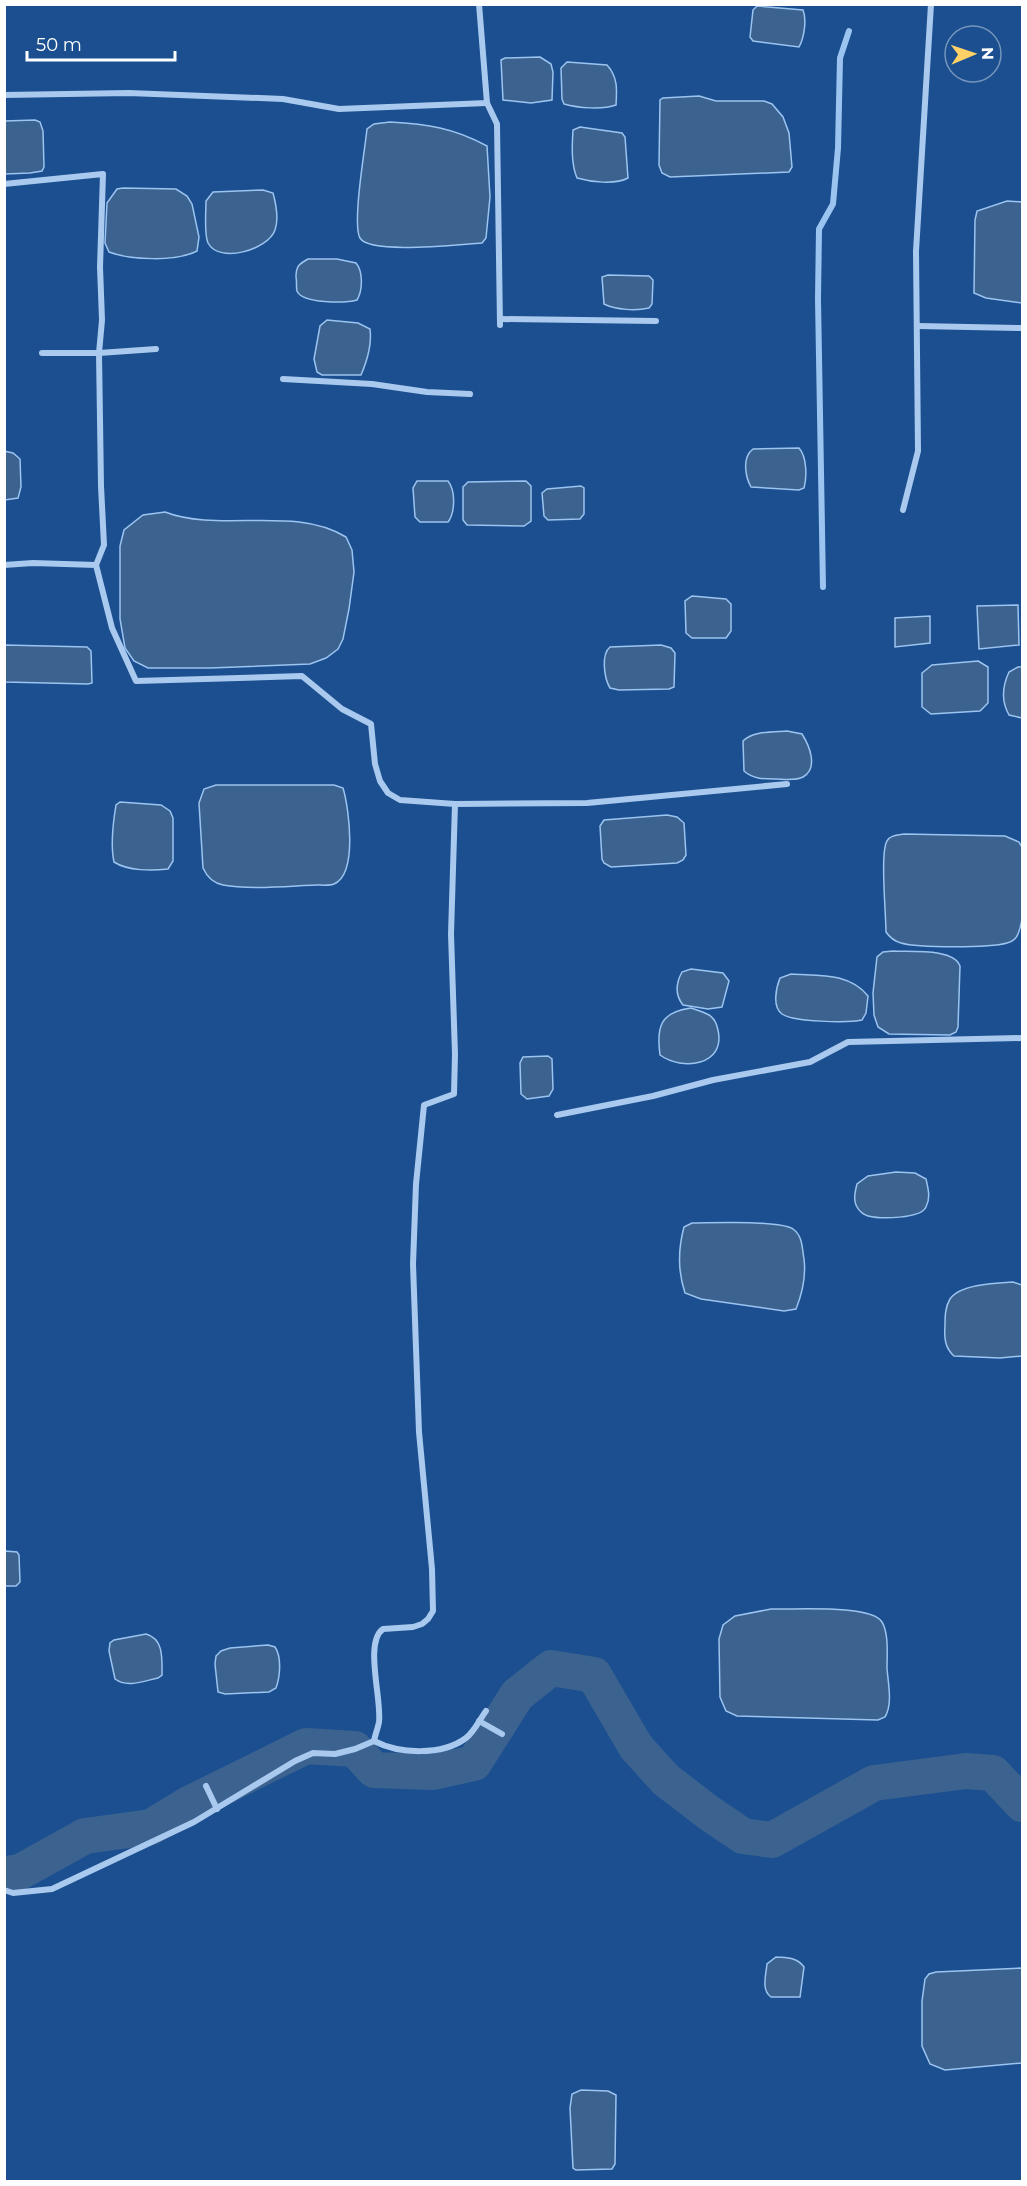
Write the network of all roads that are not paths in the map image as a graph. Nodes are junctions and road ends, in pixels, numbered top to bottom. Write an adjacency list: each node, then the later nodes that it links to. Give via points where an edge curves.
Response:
1 (479, 4): 4 (street)
2 (931, 4): 7 (street, via 916,251)
3 (4, 95): 4 (street, via 129,93 283,99 339,109)
4 (487, 103): 6 (street, via 497,124 500,322)
5 (4, 184): 11 (street, via 103,174)
6 (656, 321)
7 (918, 326): 8 (street); 14 (street, via 918,452)
8 (1023, 328)
9 (156, 349): 11 (street)
10 (42, 353): 11 (street)
11 (99, 353): 16 (street, via 104,545)
12 (283, 380): 13 (street)
13 (470, 394)
14 (903, 510)
15 (4, 565): 16 (street)
16 (96, 565): 18 (street, via 112,628 136,681 302,676 342,709 371,724 375,764 388,793 400,800)
17 (787, 784): 18 (street, via 587,803)
18 (455, 804): 24 (street, via 451,934 454,1094 424,1105 413,1264 419,1432 433,1611 422,1624 383,1629 376,1636 379,1721)
19 (1023, 1038): 20 (street, via 848,1042 810,1062)
20 (557, 1115)
21 (486, 1711): 22 (street)
22 (482, 1723): 23 (street); 24 (street, via 466,1737 445,1747 409,1752)
23 (502, 1734)
24 (374, 1741): 26 (street, via 335,1754 313,1753)
25 (206, 1786): 26 (street)
26 (217, 1809): 27 (street, via 52,1889 14,1893)
27 (4, 1890)

